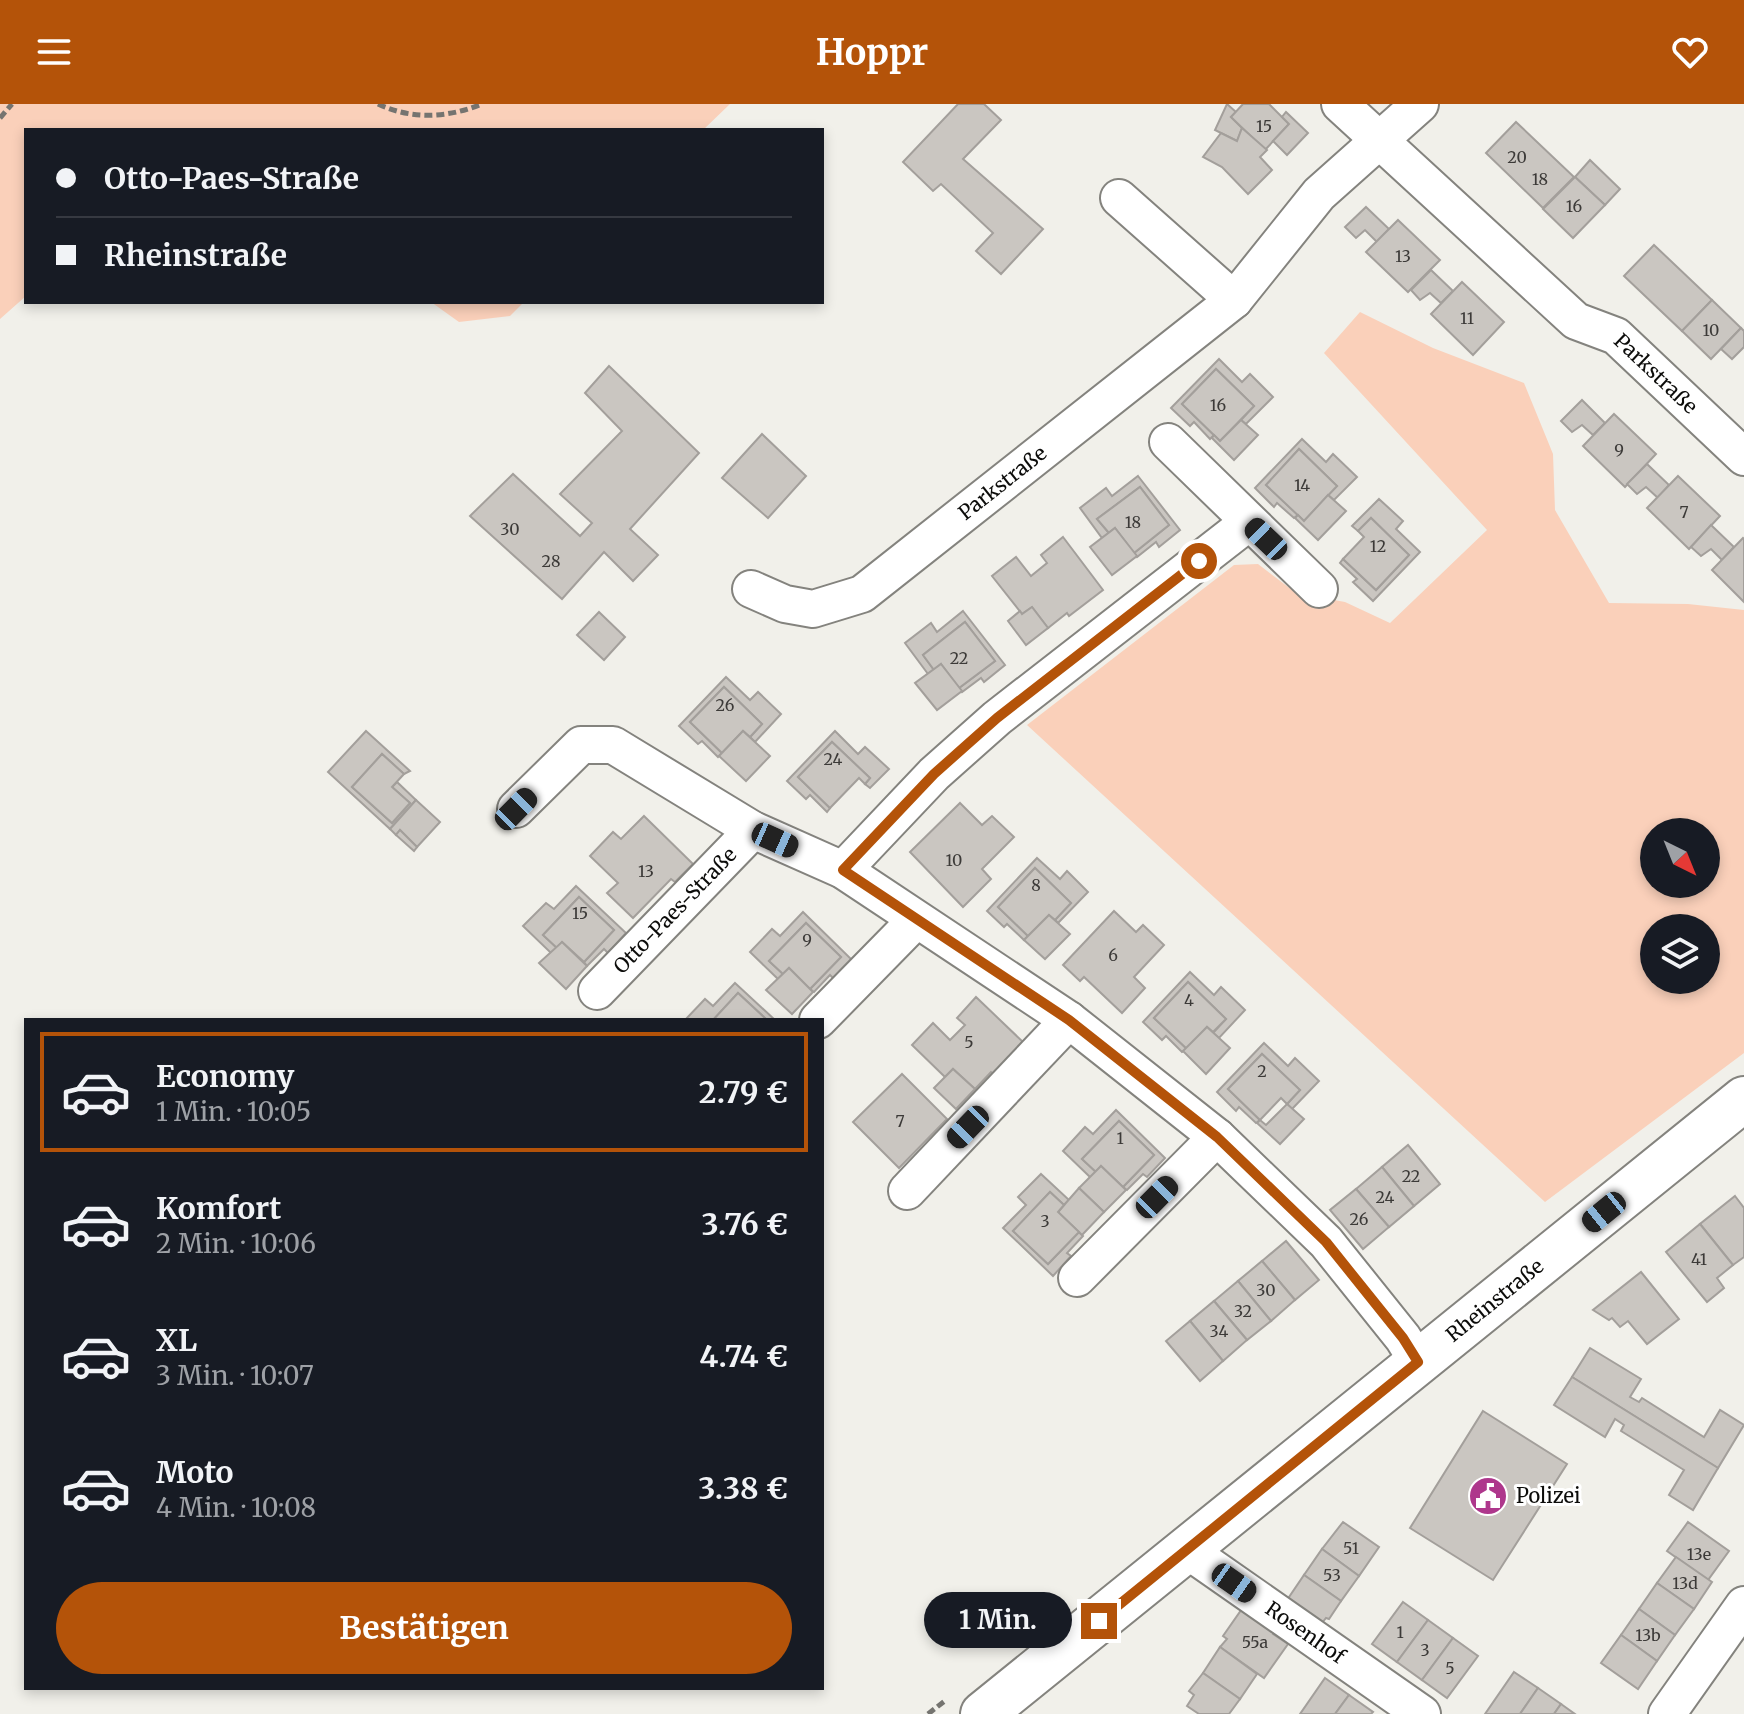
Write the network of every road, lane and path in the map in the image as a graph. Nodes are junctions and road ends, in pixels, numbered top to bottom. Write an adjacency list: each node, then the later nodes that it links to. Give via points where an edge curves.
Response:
1 (12, 104): 6 (path)
2 (378, 104): 3 (path, via 439,116)
3 (482, 104)
4 (1340, 104): 7 (street, Parkstraße)
5 (1420, 104): 7 (street, Parkstraße)
6 (0, 118)
7 (1379, 142): 9 (street, Parkstraße, via 1319,194); 11 (street, Parkstraße, via 1576,321 1616,336)
8 (1119, 198): 9 (street)
9 (1234, 300): 13 (street, Parkstraße, via 862,594 813,609)
10 (1168, 442): 12 (street)
11 (1744, 457)
12 (1249, 522): 14 (street); 17 (street, via 997,718 934,774)
13 (751, 589)
14 (1319, 589)
15 (516, 809): 16 (street, Otto-Paes-Straße, via 581,745 613,745)
16 (753, 830): 17 (street, Otto-Paes-Straße); 19 (street, Otto-Paes-Straße)
17 (843, 870): 18 (street, Otto-Paes-Straße)
18 (916, 920): 20 (street); 21 (street, Otto-Paes-Straße)
19 (597, 991)
20 (820, 1018)
21 (1069, 1020): 23 (street, Otto-Paes-Straße); 24 (street)
22 (1744, 1099): 26 (main road, Rheinstraße)
23 (1217, 1137): 25 (street); 26 (street, Otto-Paes-Straße, via 1326,1242)
24 (907, 1191)
25 (1077, 1278)
26 (1418, 1362): 27 (main road, Rheinstraße)
27 (1187, 1550): 29 (main road, Rheinstraße); 30 (street, Rosenhof)
28 (1744, 1605): 31 (street)
29 (983, 1714)
30 (1422, 1714)
31 (1667, 1714)

